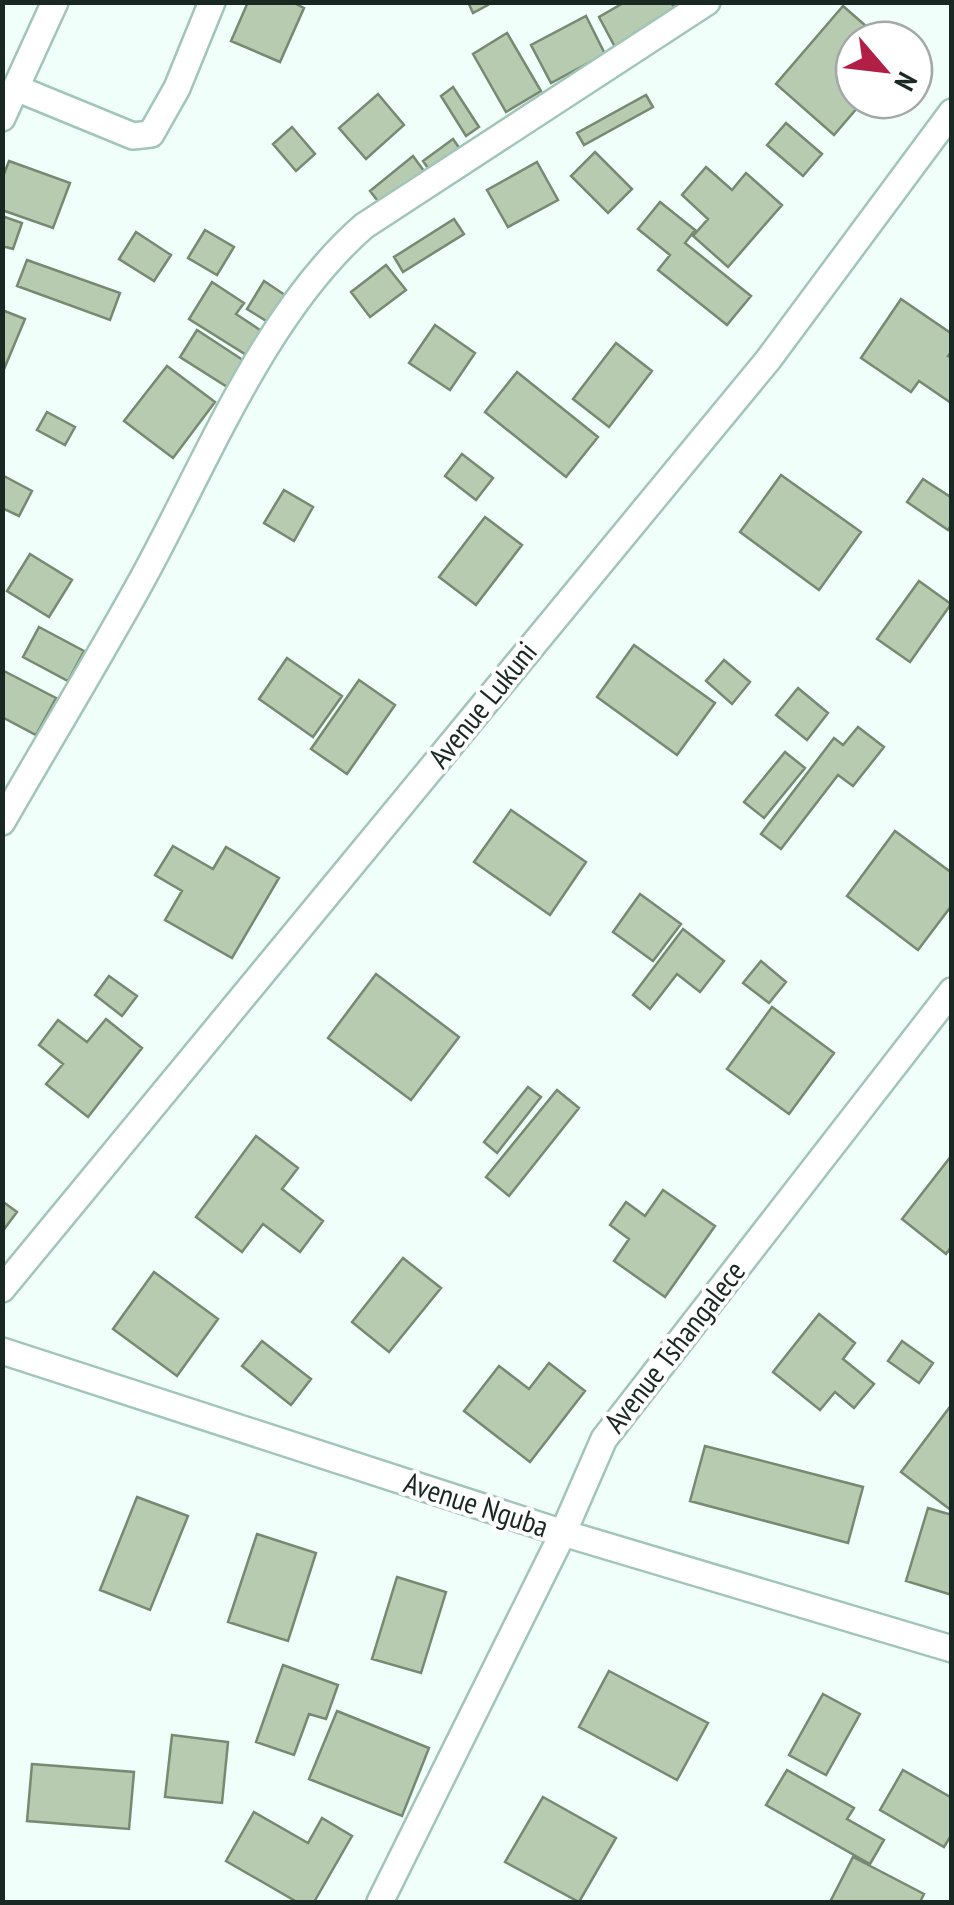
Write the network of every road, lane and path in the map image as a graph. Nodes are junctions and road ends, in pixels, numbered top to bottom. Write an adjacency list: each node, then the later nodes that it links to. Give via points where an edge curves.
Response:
1 (56, 2): 4 (street)
2 (212, 2): 4 (street, via 152,134 133,136)
3 (707, 2): 7 (street, via 331,254 246,382 143,579)
4 (16, 88): 6 (street)
5 (952, 112): 9 (street, Avenue Lukuni, via 768,360)
6 (2, 118)
7 (2, 822)
8 (952, 991): 11 (street, Avenue Tshangalece, via 604,1439)
9 (2, 1289)
10 (2, 1352): 11 (street, Avenue Nguba)
11 (562, 1533): 12 (street, Avenue Nguba); 13 (street, Avenue Tshangalece)
12 (952, 1649)
13 (380, 1902)

